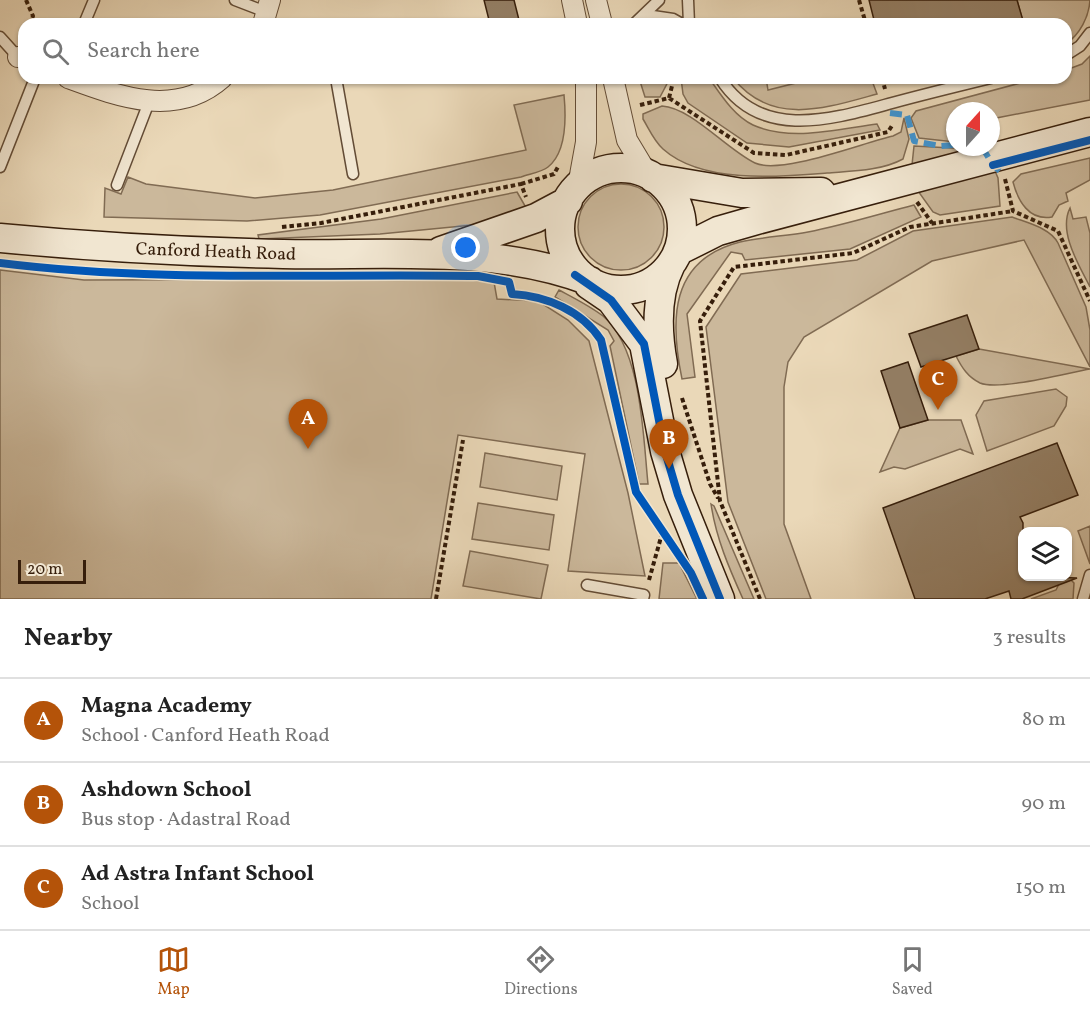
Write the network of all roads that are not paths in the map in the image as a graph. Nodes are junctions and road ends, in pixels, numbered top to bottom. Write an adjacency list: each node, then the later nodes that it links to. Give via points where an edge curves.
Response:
1 (94, 0): 9 (lane)
2 (234, 0): 7 (lane)
3 (572, 0): 10 (street)
4 (596, 0): 11 (street)
5 (659, 0): 8 (lane)
6 (688, 0): 14 (lane)
7 (267, 12)
8 (646, 15): 12 (lane); 13 (lane)
9 (86, 18)
10 (576, 18)
11 (600, 18)
12 (642, 18)
13 (673, 18)
14 (689, 18)
15 (1090, 33): 17 (lane)
16 (0, 37): 18 (lane)
17 (1072, 51)
18 (18, 53)
19 (33, 84): 29 (lane)
20 (84, 84): 27 (street, via 119,97)
21 (211, 84): 27 (street, via 188,96)
22 (337, 84): 30 (lane)
23 (586, 84): 34 (street, via 586,142)
24 (614, 84): 31 (street, via 627,140)
25 (725, 84): 26 (lane, via 749,110 795,121 827,120)
26 (968, 84)
27 (149, 102): 32 (lane)
28 (1090, 132): 33 (main road)
29 (0, 167)
30 (353, 174)
31 (651, 176): 33 (main road, via 742,193); 34 (main road, via 611,169 591,177); 37 (main road, via 671,194 679,210 682,234)
32 (117, 185)
33 (868, 192): 37 (main road, via 718,231)
34 (573, 194): 36 (main road, Canford Heath Road, via 536,218); 38 (main road, via 561,222 563,245)
35 (0, 238): 36 (main road, Canford Heath Road, via 88,247)
36 (433, 254): 38 (main road, Canford Heath Road, via 540,265)
37 (674, 257): 39 (main road, via 646,284); 45 (main road, via 661,297 657,332 669,402 693,491)
38 (583, 278): 39 (main road); 40 (main road, via 611,300)
39 (620, 290): 40 (main road, via 636,314)
40 (644, 344): 44 (main road, via 668,462)
41 (1090, 575): 46 (lane)
42 (587, 585): 43 (lane)
43 (644, 597)
44 (720, 599)
45 (736, 599)
46 (1083, 599)

